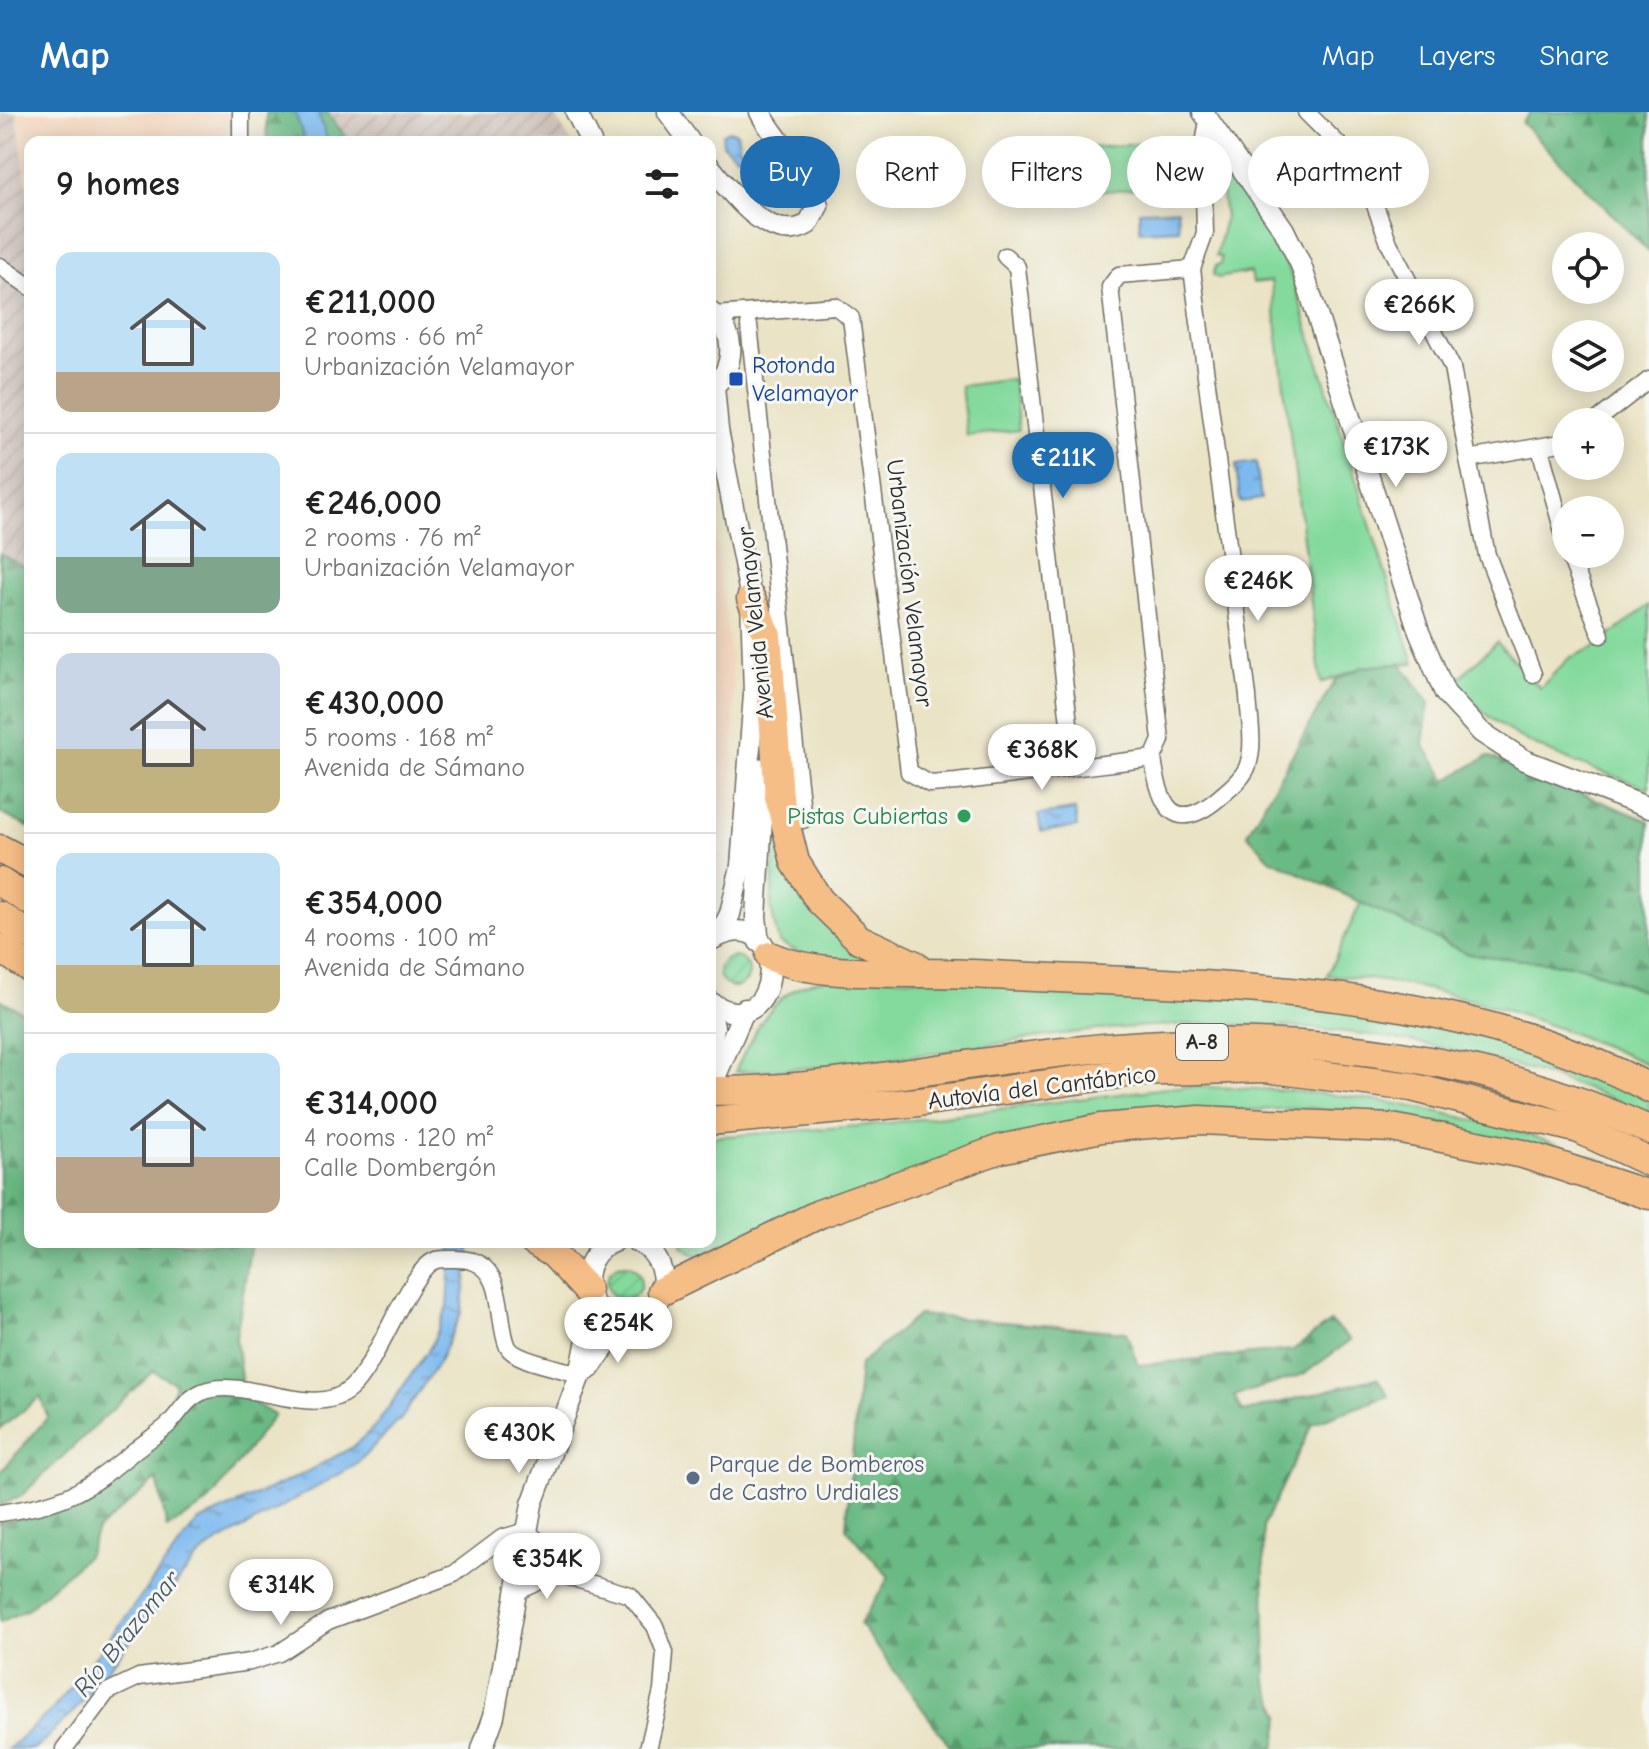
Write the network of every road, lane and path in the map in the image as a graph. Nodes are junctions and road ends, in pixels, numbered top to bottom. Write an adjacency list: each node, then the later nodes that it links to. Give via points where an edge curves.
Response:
1 (241, 112): 7 (street)
2 (576, 112): 8 (street)
3 (668, 112): 9 (street)
4 (760, 112): 10 (street, via 813,188 818,206 808,224 784,229 765,222)
5 (1306, 112): 26 (street, via 1344,150 1367,184 1389,243 1452,367)
6 (1206, 116): 13 (street, via 1205,233); 35 (street, via 1284,230 1301,265 1419,632 1445,693 1481,732 1524,760)
7 (241, 136)
8 (588, 136)
9 (686, 136)
10 (716, 173)
11 (1005, 256): 34 (street, via 1017,267)
12 (0, 266): 14 (street)
13 (1192, 269): 33 (street, via 1119,275 1110,287 1161,740); 33 (street, via 1250,745 1248,766 1234,785 1193,814 1176,814 1162,802)
14 (24, 283)
15 (716, 314): 16 (street, Urbanización Velamayor)
16 (770, 314): 18 (street, Urbanización Velamayor); 34 (street, Urbanización Velamayor, via 835,306 851,318 909,772 930,784)
17 (716, 319): 19 (street)
18 (749, 325): 19 (street, Urbanización Velamayor); 36 (street, Avenida Velamayor)
19 (731, 346): 21 (street, via 728,368)
20 (1649, 380): 22 (street)
21 (716, 382)
22 (1613, 408)
23 (716, 434): 29 (street, Avenida Velamayor)
24 (1552, 445): 25 (street)
25 (1540, 448): 26 (street); 27 (street)
26 (1468, 459): 31 (street, via 1487,555)
27 (1553, 496)
28 (1575, 568): 30 (street)
29 (751, 599): 32 (street, Avenida Velamayor); 48 (highway, via 767,635 779,797 795,862 819,900 859,939)
30 (1601, 635)
31 (1533, 674)
32 (754, 694): 43 (street, Avenida Velamayor, via 741,866 730,914); 46 (street, Avenida Velamayor, via 764,720 765,804 756,917)
33 (1153, 758): 34 (street, Urbanización Velamayor)
34 (1074, 767)
35 (1649, 808)
36 (803, 820)
37 (0, 849): 38 (highway)
38 (24, 862)
39 (0, 882): 40 (highway)
40 (24, 897)
41 (0, 916): 42 (highway)
42 (24, 931)
43 (716, 936)
44 (716, 938): 46 (street, via 740,933)
45 (0, 948): 47 (highway)
46 (764, 949): 48 (highway, via 808,969); 50 (street, Avenida Velamayor, via 772,977 769,988)
47 (24, 964)
48 (927, 971): 52 (highway, via 1318,995 1420,1009 1514,1033)
49 (716, 1005): 50 (street)
50 (745, 1009): 51 (street)
51 (716, 1076)
52 (1649, 1088)
53 (716, 1090): 55 (highway, Autovía del Cantábrico / A-8, via 1063,1052 1251,1041 1350,1048 1460,1067 1586,1103)
54 (724, 1121): 56 (highway, Autovía del Cantábrico / A-8, via 919,1102 1134,1072 1265,1068 1411,1087 1579,1129)
55 (1649, 1130)
56 (1649, 1162)
57 (1649, 1195): 61 (highway, via 1523,1154 1392,1128 1199,1120 1101,1128 1000,1149 819,1214)
58 (544, 1248): 62 (highway)
59 (606, 1248): 62 (street, via 587,1269)
60 (657, 1249): 61 (street)
61 (662, 1291): 63 (street, via 649,1311)
62 (591, 1297): 63 (street, via 603,1312); 64 (street)
63 (625, 1319): 64 (street)
64 (580, 1375): 65 (street, via 538,1364 508,1347 488,1273 474,1261 437,1260 413,1283 365,1374 347,1392 311,1400 219,1387 200,1392 91,1487 62,1501); 66 (street)
65 (0, 1513)
66 (526, 1531): 67 (street, via 548,1549); 68 (street); 69 (street, via 502,1538 454,1574 328,1621 279,1653 139,1677 117,1687 107,1692)
67 (549, 1571): 68 (street, via 542,1581); 71 (street, via 630,1595 655,1626 665,1652)
68 (516, 1591): 70 (street, via 494,1716)
69 (64, 1749)
70 (482, 1749)
71 (648, 1749)

